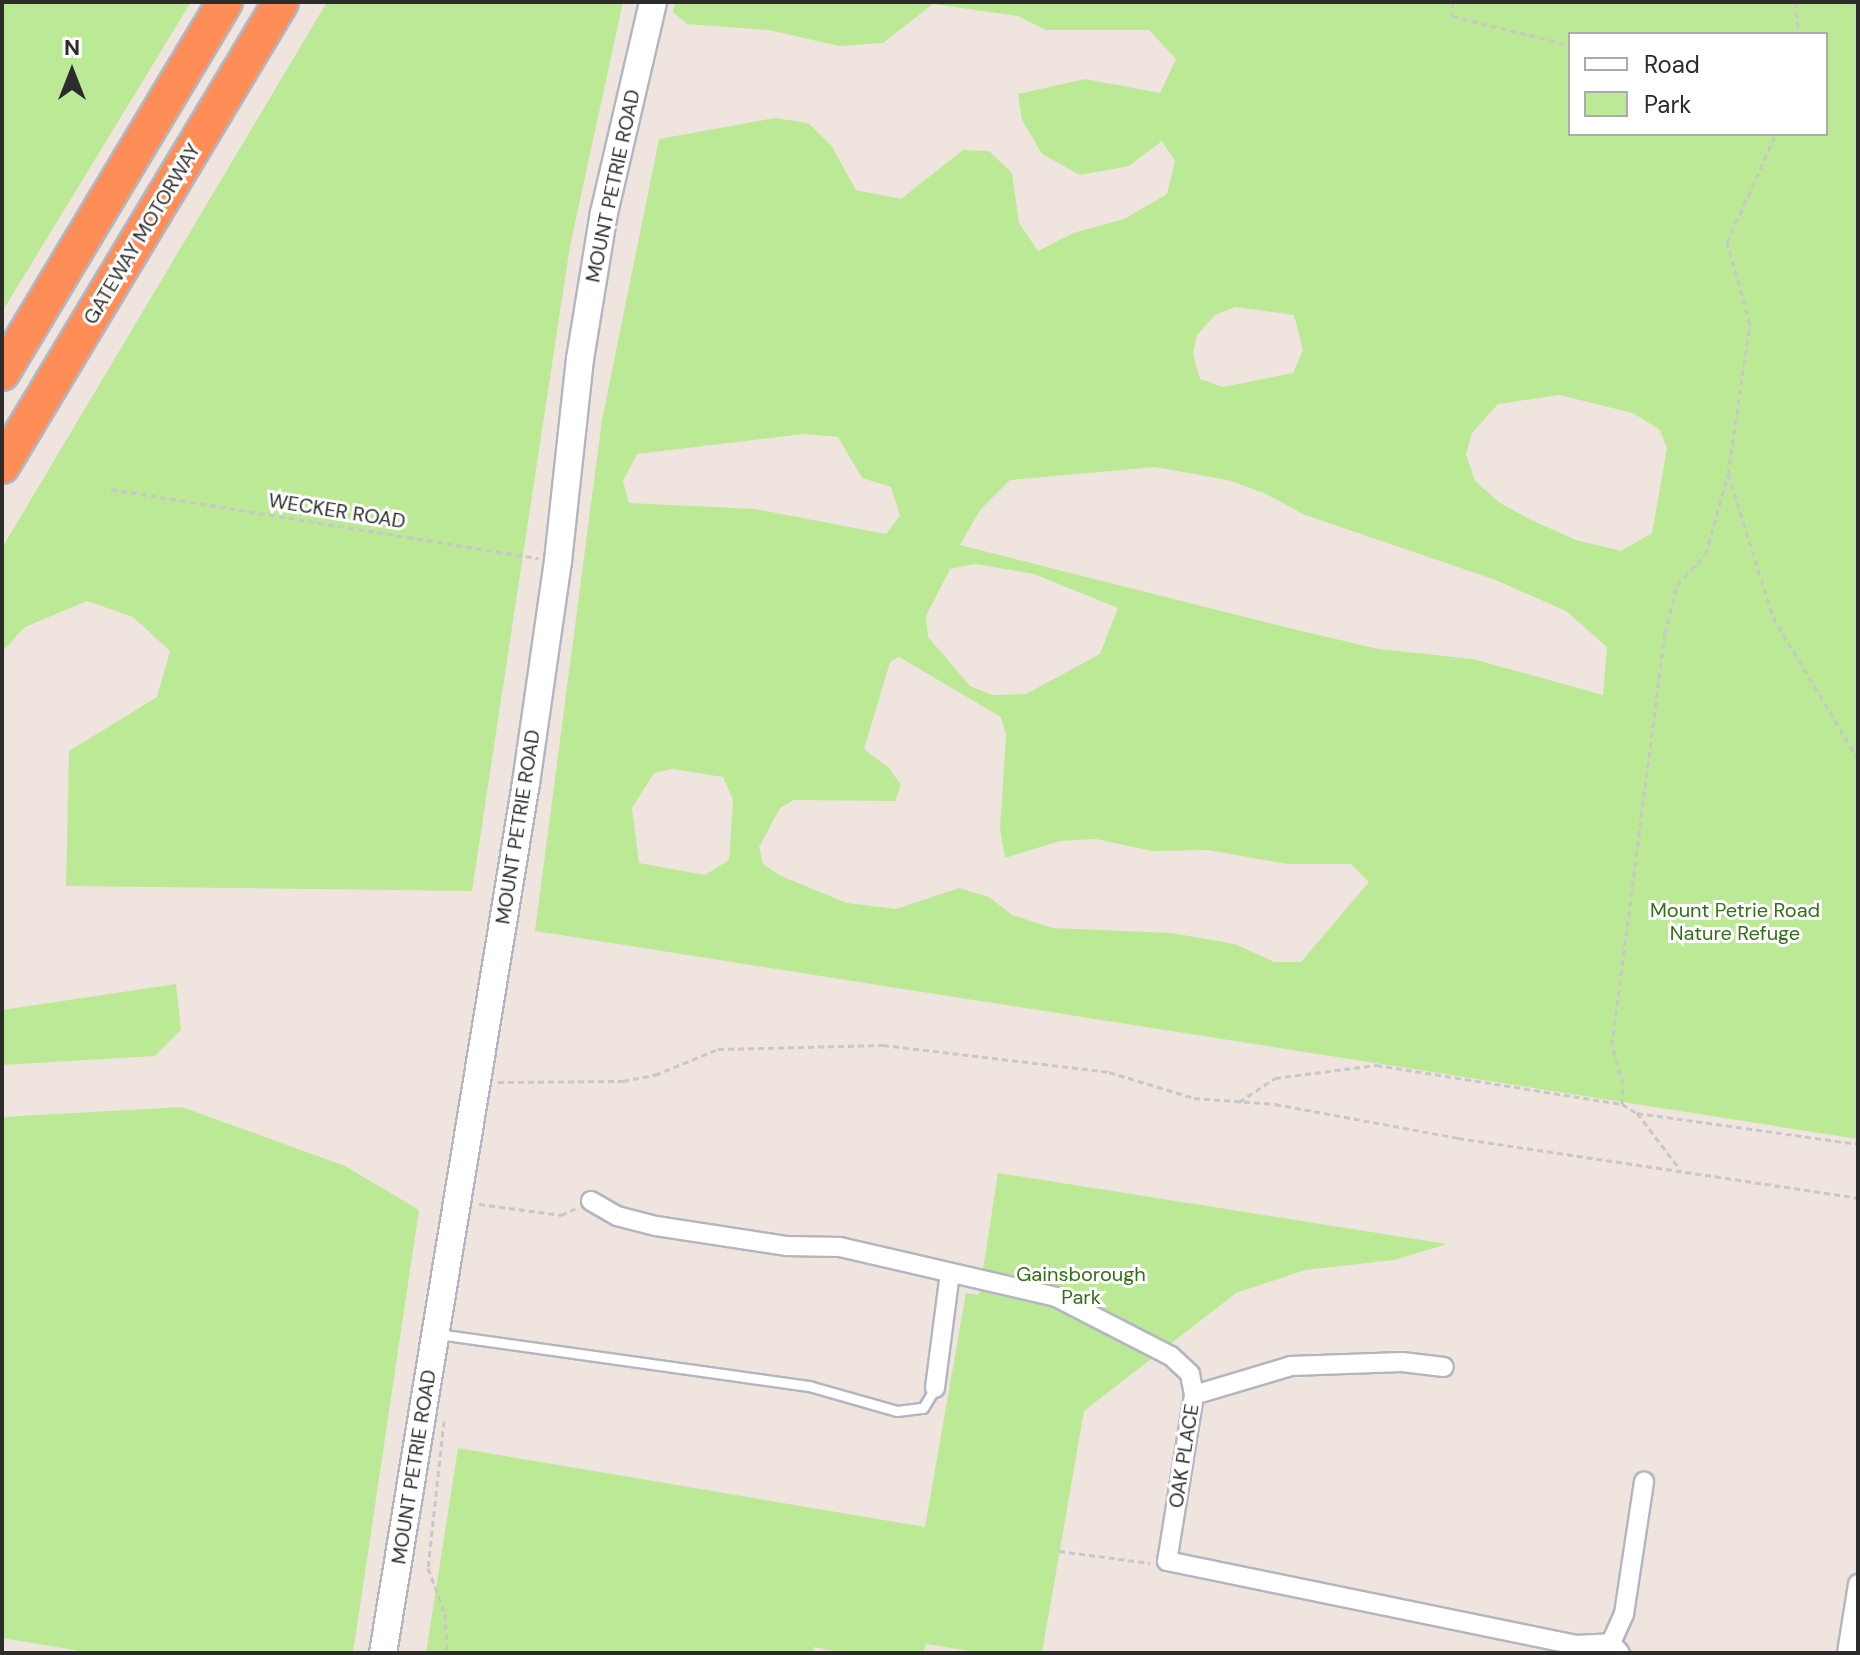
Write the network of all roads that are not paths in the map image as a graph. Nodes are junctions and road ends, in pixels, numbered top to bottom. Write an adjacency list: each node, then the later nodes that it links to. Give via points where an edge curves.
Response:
1 (225, 2): 4 (highway)
2 (281, 2): 5 (highway, GATEWAY MOTORWAY)
3 (653, 2): 8 (street, MOUNT PETRIE ROAD, via 604,213 580,359 558,561 475,1083 467,1202)
4 (2, 373)
5 (2, 466)
6 (591, 1201): 7 (street, OAK PLACE, via 617,1216 656,1226 787,1246 840,1247)
7 (950, 1273): 10 (street); 11 (street, OAK PLACE, via 1029,1289 1103,1320 1171,1356 1190,1374)
8 (434, 1333): 10 (lane, via 809,1386 897,1411 923,1408); 15 (street, MOUNT PETRIE ROAD)
9 (1444, 1367): 11 (street, via 1402,1362 1291,1366)
10 (935, 1388)
11 (1194, 1395): 14 (street, OAK PLACE, via 1167,1561 1560,1643)
12 (1644, 1482): 14 (street)
13 (1858, 1584): 16 (street)
14 (1615, 1648)
15 (383, 1653)
16 (1847, 1653)

